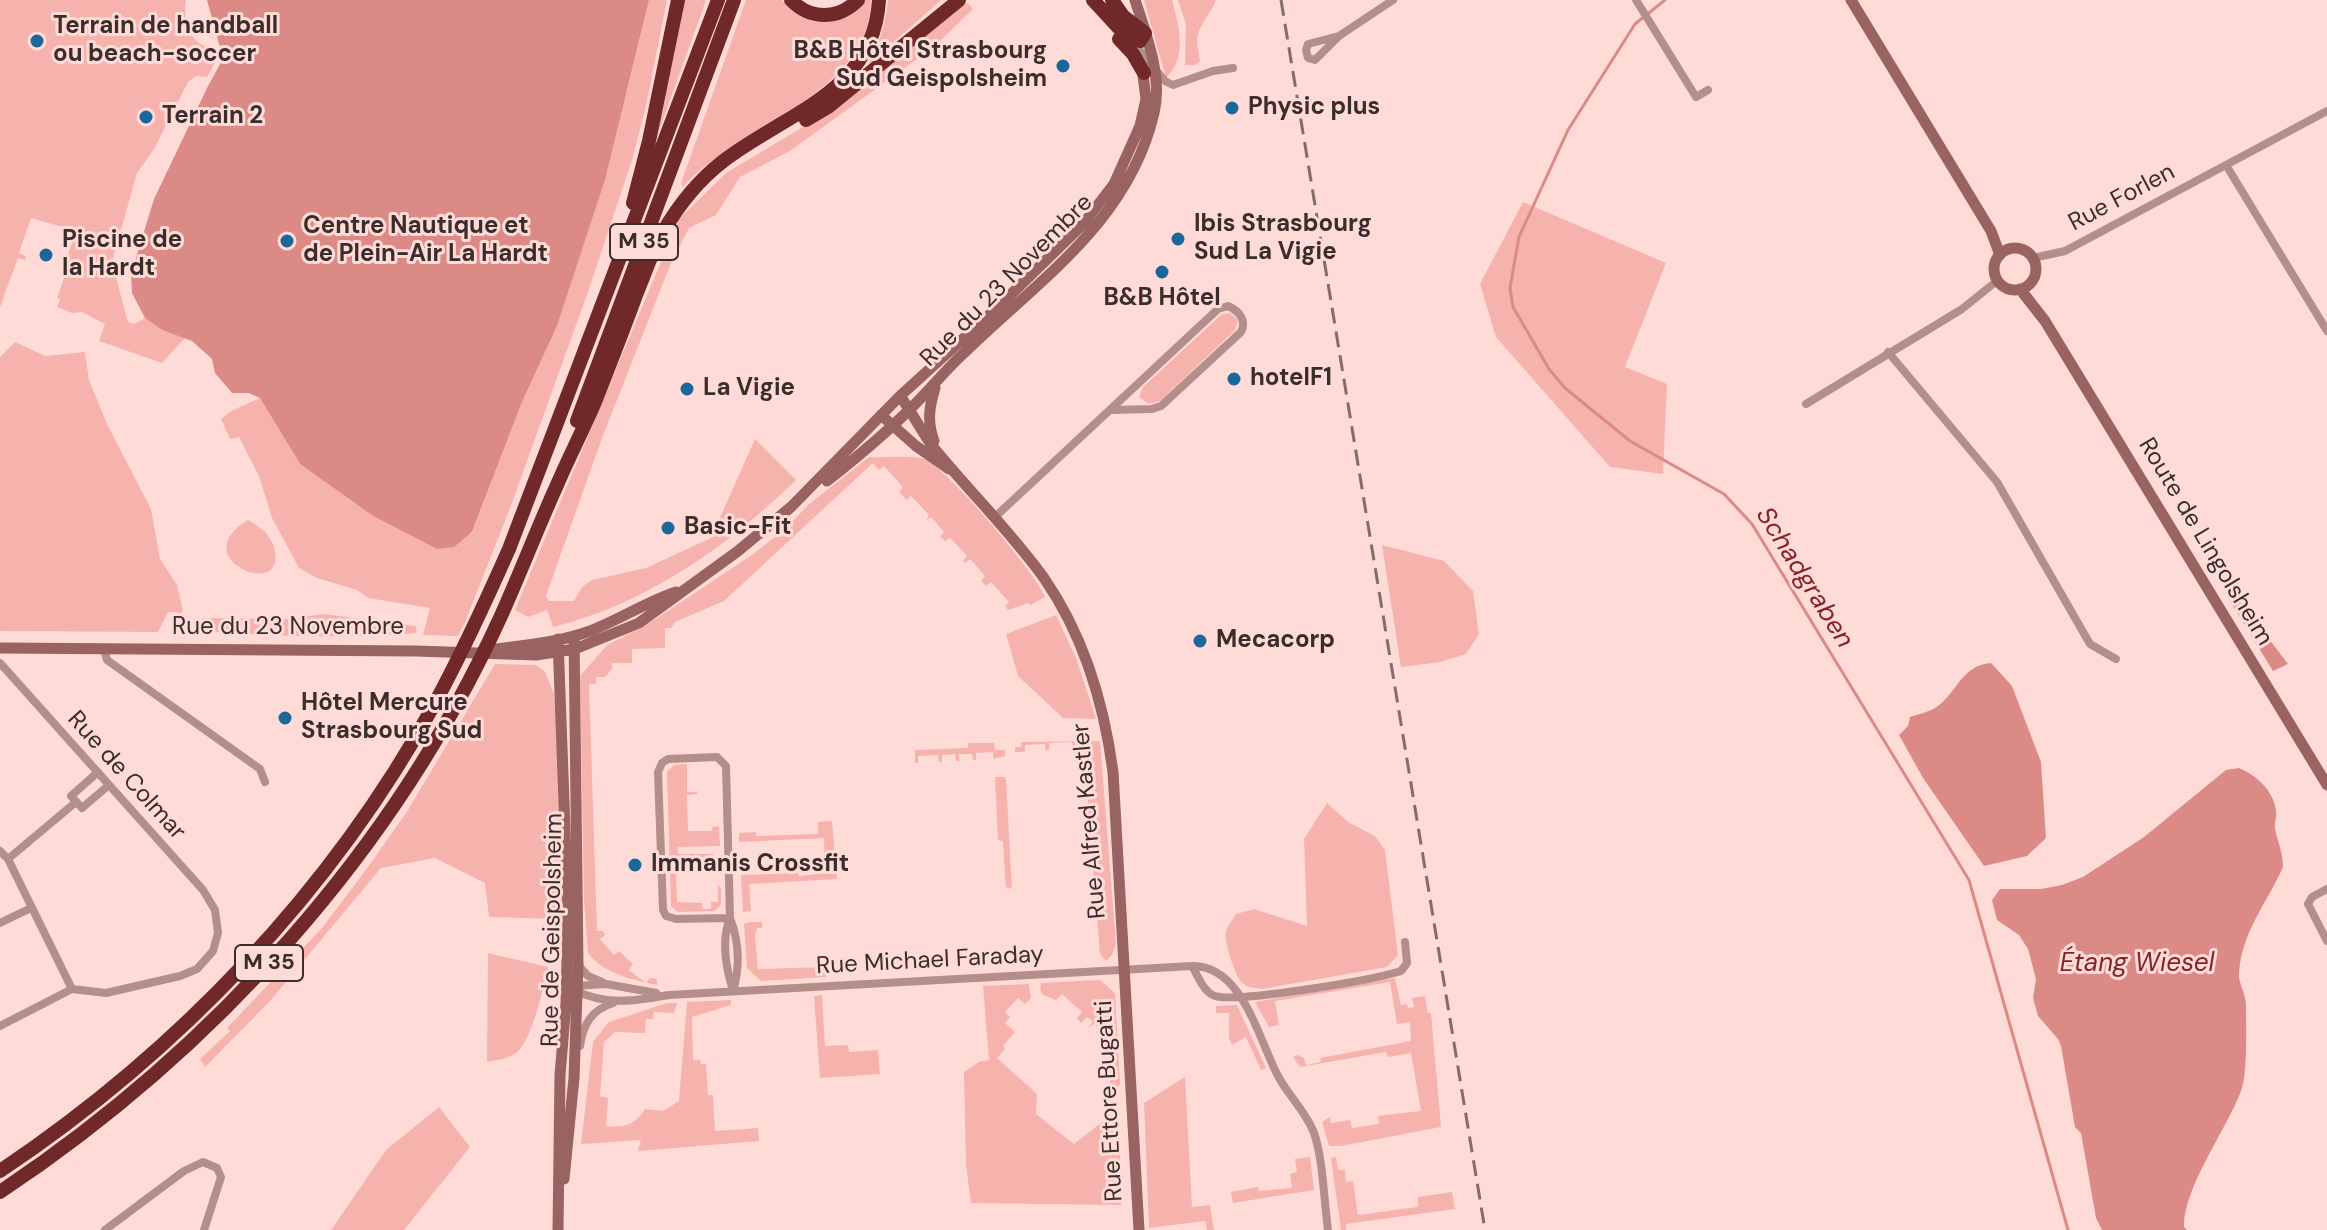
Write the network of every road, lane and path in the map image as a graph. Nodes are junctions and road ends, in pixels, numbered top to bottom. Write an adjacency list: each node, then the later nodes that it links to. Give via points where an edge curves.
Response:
1 (678, 0): 27 (highway, via 633,203)
2 (718, 0): 27 (highway, M 35)
3 (734, 0): 43 (highway, M 35)
4 (791, 0): 5 (highway, via 821,16 842,12)
5 (858, 0)
6 (879, 0): 26 (highway, via 864,52 837,87 725,160)
7 (950, 0): 19 (highway)
8 (959, 0): 19 (highway)
9 (1084, 0): 22 (highway)
10 (1093, 0): 20 (highway)
11 (1114, 0): 16 (highway)
12 (1135, 0): 17 (main road)
13 (1393, 0): 18 (street)
14 (1636, 0): 23 (street, via 1696,97)
15 (1851, 0): 28 (main road)
16 (1123, 16): 17 (highway); 20 (main road)
17 (1145, 33): 20 (highway, via 1140,41); 22 (main road)
18 (1339, 36)
19 (909, 39): 26 (highway, via 828,107)
20 (1131, 40): 22 (main road)
21 (1233, 68): 22 (street, via 1173,85)
22 (1148, 69): 34 (main road, Rue du 23 Novembre, via 1154,113 1136,170 1118,199 1086,240); 35 (main road, Rue du 23 Novembre, via 1140,126 1114,184 1084,223)
23 (1708, 90)
24 (2327, 111): 25 (street, Rue Forlen)
25 (2226, 165): 29 (street, Rue Forlen, via 2065,251); 32 (street)
26 (702, 181): 43 (highway, via 663,233)
27 (636, 219): 79 (highway, M 35, via 478,618 416,736 368,809 319,877 181,1026 122,1080)
28 (2005, 252): 29 (main road, via 2023,250); 30 (main road, via 1994,267)
29 (2033, 258): 31 (main road, via 2036,271)
30 (1998, 280): 31 (main road, via 2008,288); 33 (street, via 1962,309)
31 (2025, 286): 57 (main road, Route de Lingolsheim)
32 (2327, 331)
33 (1888, 352): 36 (street); 52 (street, via 1997,482 2090,644)
34 (936, 383): 37 (main road, Rue du 23 Novembre); 41 (main road, via 929,427)
35 (900, 396): 37 (main road, Rue Alfred Kastler); 39 (main road, Rue du 23 Novembre)
36 (1806, 404)
37 (910, 410): 40 (main road, Rue du 23 Novembre); 41 (main road, Rue Alfred Kastler)
38 (1111, 410): 38 (street, via 1161,406 1241,332 1242,317 1228,306 1218,309); 45 (street)
39 (881, 415): 40 (main road, Rue Alfred Kastler); 44 (main road, Rue du 23 Novembre)
40 (892, 426): 42 (main road, Rue Alfred Kastler); 44 (main road, Rue du 23 Novembre)
41 (942, 455): 42 (main road, Rue Alfred Kastler)
42 (956, 474): 45 (main road, Rue Alfred Kastler)
43 (556, 486): 80 (highway, M 35, via 472,675 387,814 332,889 224,1010 134,1093)
44 (791, 507): 47 (main road, Rue du 23 Novembre, via 639,623)
45 (995, 517): 69 (main road, Rue Alfred Kastler, via 1058,601 1100,699 1113,772)
46 (558, 639): 47 (main road, Rue du 23 Novembre); 50 (main road, Rue du 23 Novembre); 51 (main road, Rue de Geispolsheim)
47 (574, 642): 51 (main road, Rue du 23 Novembre); 67 (main road, Rue de Geispolsheim)
48 (0, 648): 49 (main road, Rue du 23 Novembre)
49 (104, 648): 50 (main road, Rue du 23 Novembre); 55 (street, via 107,660 260,769)
50 (471, 652): 51 (main road, Rue du 23 Novembre)
51 (559, 653): 71 (main road, Rue de Geispolsheim)
52 (2116, 659)
53 (0, 663): 54 (street, Rue de Colmar)
54 (98, 772): 56 (street, Rue de Colmar); 58 (street, via 71,796)
55 (265, 782)
56 (109, 785): 58 (street, via 82,808); 72 (street, Rue de Colmar, via 203,890 218,933 213,951 189,973 106,993)
57 (2327, 785)
58 (76, 802): 60 (street)
59 (0, 851): 60 (street)
60 (8, 859): 62 (street)
61 (2327, 889): 65 (street, via 2308,904)
62 (31, 908): 64 (street); 72 (street)
63 (730, 918): 63 (street, via 726,766 717,757 668,759 658,772 663,910 676,919); 73 (street, via 738,961)
64 (0, 923)
65 (2327, 941)
66 (1405, 942): 75 (street, via 1407,963 1401,971)
67 (578, 965): 70 (street, Rue Michael Faraday); 71 (main road, Rue de Geispolsheim)
68 (1192, 966): 69 (street, Rue Michael Faraday); 75 (street, Rue Michael Faraday, via 1213,970); 75 (street, via 1211,994)
69 (1124, 970): 73 (street, Rue Michael Faraday); 84 (main road, Rue Ettore Bugatti)
70 (606, 984): 71 (street, Rue Michael Faraday); 74 (street, Rue Michael Faraday)
71 (574, 988): 76 (street, Rue Michael Faraday); 78 (main road, Rue de Geispolsheim); 81 (main road, Rue de Geispolsheim, via 560,1075)
72 (72, 989): 77 (street)
73 (733, 991): 74 (street, Rue Michael Faraday)
74 (669, 995): 76 (street, Rue Michael Faraday)
75 (1240, 996): 85 (street, via 1276,1072 1313,1131)
76 (614, 1002): 78 (street, via 587,1021)
77 (0, 1026)
78 (574, 1078): 81 (main road, Rue de Geispolsheim)
79 (0, 1171)
80 (0, 1192)
81 (559, 1226)
82 (105, 1230): 83 (street, via 203,1162 217,1168 221,1177)
83 (204, 1230)
84 (1139, 1230)
85 (1328, 1230)

